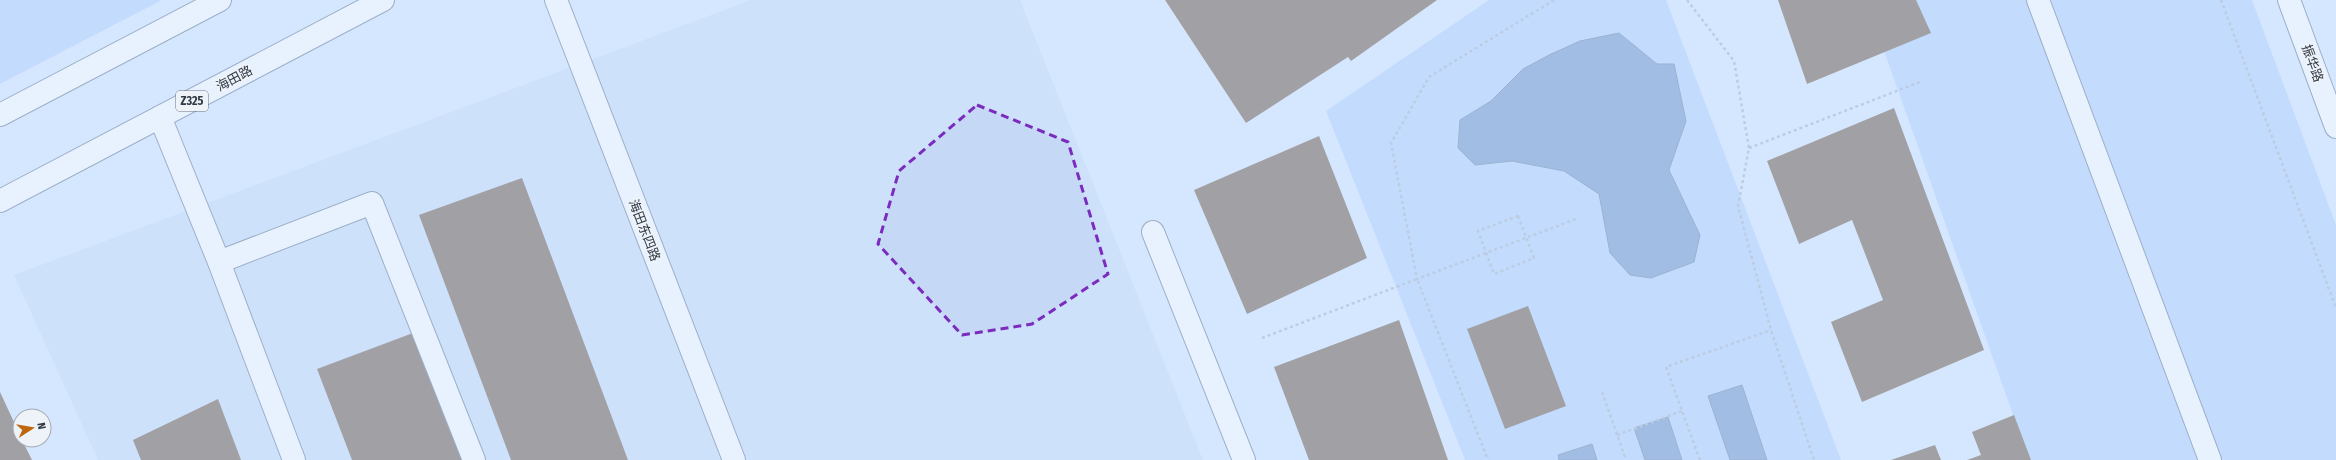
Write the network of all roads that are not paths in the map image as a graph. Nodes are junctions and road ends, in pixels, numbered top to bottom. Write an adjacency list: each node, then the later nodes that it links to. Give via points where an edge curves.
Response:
1 (220, 0): 6 (main road)
2 (383, 0): 7 (main road, 海田路 / Z325)
3 (556, 0): 14 (main road, 海田东四路)
4 (2038, 0): 16 (main road)
5 (2289, 0): 8 (main road, 振华路)
6 (0, 115)
7 (160, 117): 9 (main road, 海田路 / Z325); 11 (main road)
8 (2336, 127)
9 (0, 201)
10 (1153, 232): 15 (main road)
11 (219, 262): 12 (main road); 13 (main road, via 372,203)
12 (294, 460)
13 (474, 460)
14 (734, 460)
15 (1244, 460)
16 (2210, 460)

